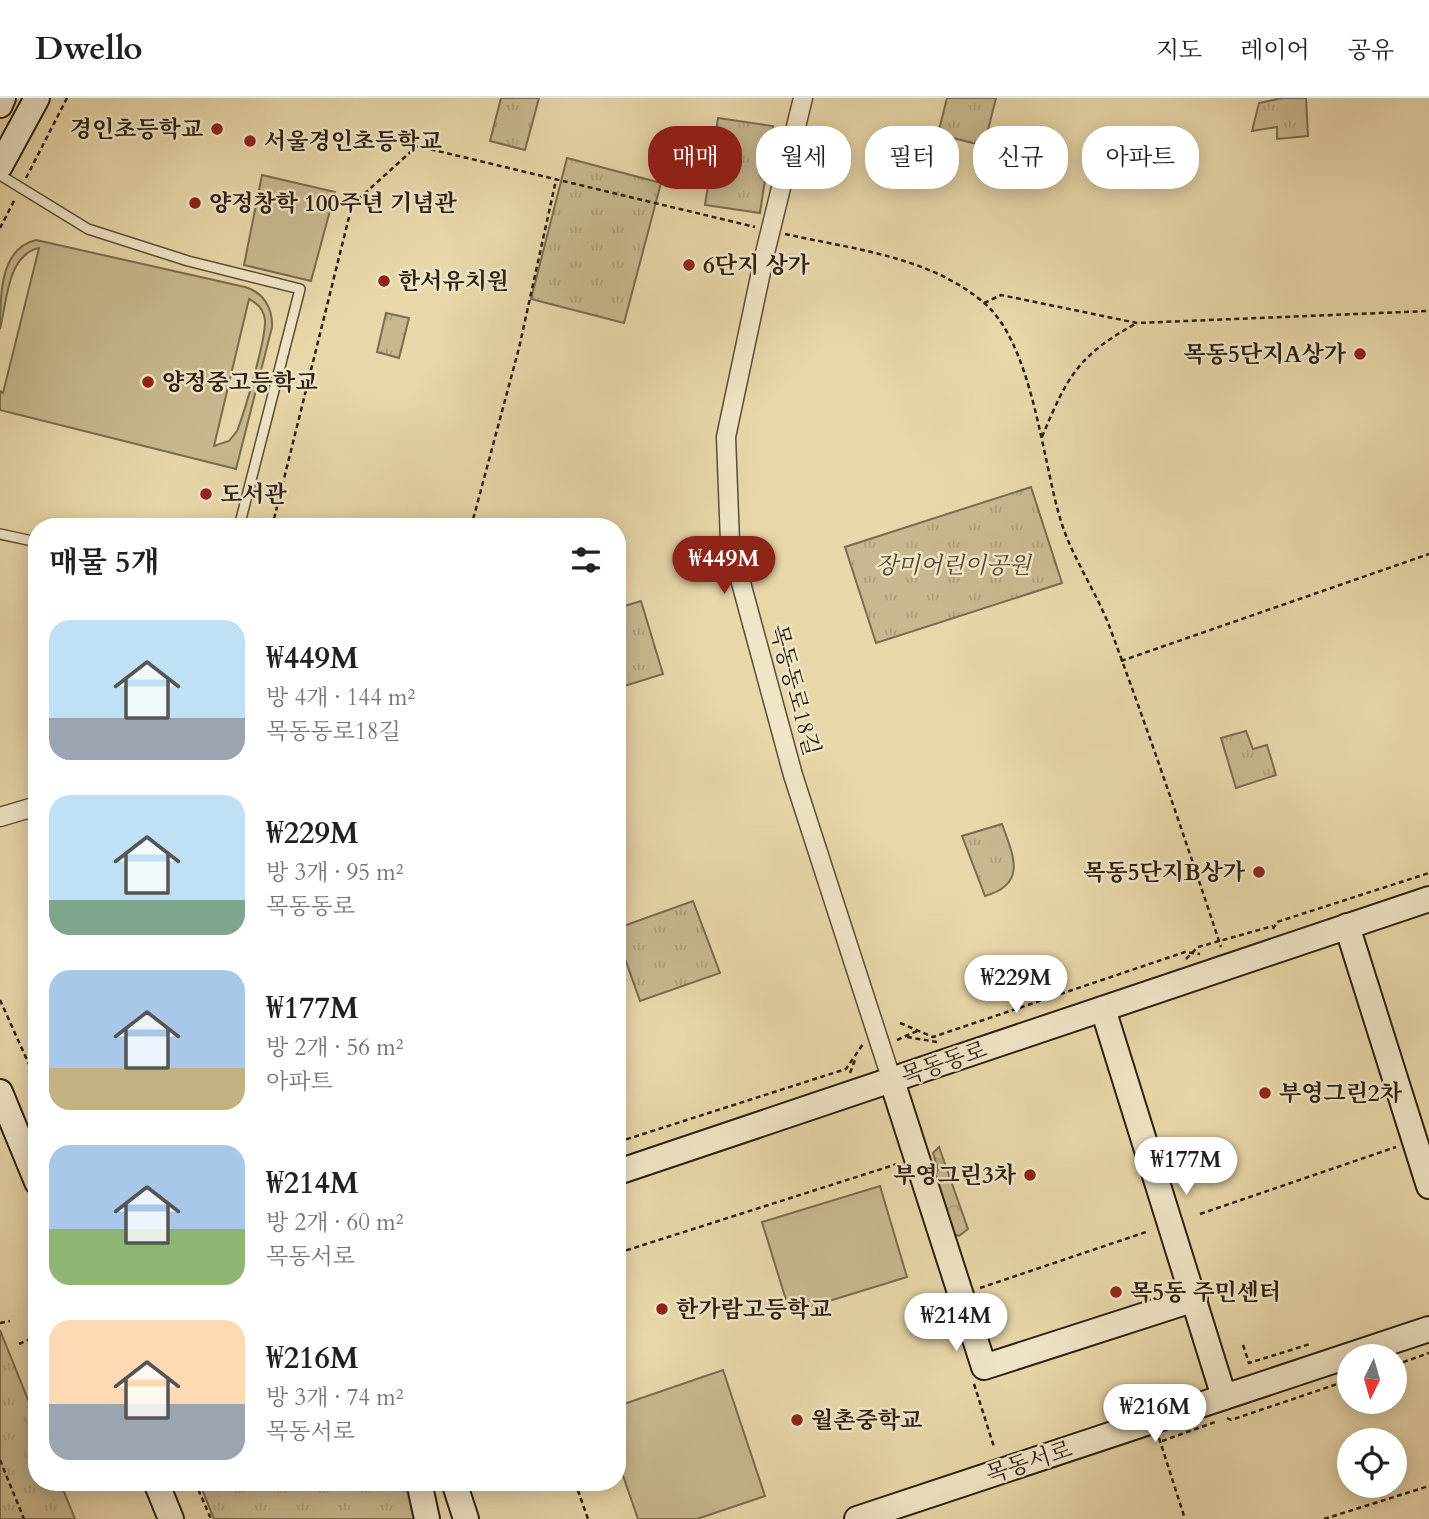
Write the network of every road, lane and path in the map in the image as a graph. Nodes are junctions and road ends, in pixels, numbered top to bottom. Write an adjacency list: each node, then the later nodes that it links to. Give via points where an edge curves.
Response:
1 (3, 98): 5 (main road)
2 (37, 98): 6 (main road)
3 (67, 98): 9 (path)
4 (803, 98): 11 (street, 목동동로18길)
5 (0, 106)
6 (0, 166)
7 (0, 175): 9 (lane)
8 (556, 179): 11 (path); 17 (path, via 417,146 352,205); 18 (path, via 519,348)
9 (20, 188): 10 (path); 16 (lane, via 88,229 188,261 300,289)
10 (0, 228)
11 (771, 231): 12 (path, via 916,265 939,273); 40 (street, 목동동로18길, via 726,438 730,542 793,775)
12 (984, 303): 14 (path, via 1001,295); 15 (path, via 1011,340)
13 (1429, 311): 14 (path)
14 (1137, 323): 15 (path, via 1101,342 1064,383)
15 (1042, 437): 22 (path, via 1060,519)
16 (241, 518)
17 (274, 518)
18 (473, 518)
19 (0, 534): 20 (lane)
20 (28, 540)
21 (1429, 554): 22 (path)
22 (1121, 661): 29 (path)
23 (28, 809): 24 (street)
24 (0, 817)
25 (1429, 875): 27 (path)
26 (1429, 899): 28 (main road, 목동동로)
27 (1274, 926): 29 (path); 30 (path)
28 (1347, 926): 34 (main road, 목동동로); 43 (main road)
29 (1219, 941): 30 (path); 31 (path)
30 (1221, 947): 31 (path)
31 (1192, 953): 32 (path); 36 (path, via 933,1037)
32 (1175, 963)
33 (0, 1000): 39 (path)
34 (1103, 1009): 40 (main road, 목동동로); 52 (main road)
35 (900, 1023): 36 (path)
36 (916, 1031): 37 (path, via 908,1037 936,1043)
37 (949, 1038)
38 (858, 1053): 42 (path, via 846,1069)
39 (28, 1062)
40 (892, 1081): 46 (main road, 목동동로); 52 (main road, via 984,1367)
41 (0, 1092): 44 (main road)
42 (626, 1139)
43 (1415, 1141): 47 (main road); 48 (path)
44 (28, 1160)
45 (897, 1164): 50 (path)
46 (626, 1169)
47 (1429, 1186)
48 (1200, 1214)
49 (1146, 1232): 51 (path)
50 (626, 1250)
51 (975, 1290)
52 (1195, 1299): 62 (main road)
53 (10, 1321): 54 (path)
54 (0, 1324)
55 (1429, 1329): 62 (main road, 목동서로)
56 (28, 1340): 57 (path)
57 (19, 1344)
58 (1310, 1344): 59 (path, via 1249,1363)
59 (1242, 1345)
60 (1429, 1353): 61 (path)
61 (1407, 1361)
62 (1224, 1397): 71 (main road, 목동서로)
63 (1158, 1435): 78 (path)
64 (0, 1460): 72 (path)
65 (1429, 1486): 79 (path)
66 (160, 1491): 73 (main road)
67 (199, 1491): 74 (path)
68 (421, 1491): 75 (main road)
69 (457, 1491): 76 (main road)
70 (578, 1491): 77 (path)
71 (862, 1518)
72 (24, 1519)
73 (171, 1519)
74 (211, 1519)
75 (427, 1519)
76 (466, 1519)
77 (588, 1519)
78 (1185, 1519)
79 (1324, 1519)

